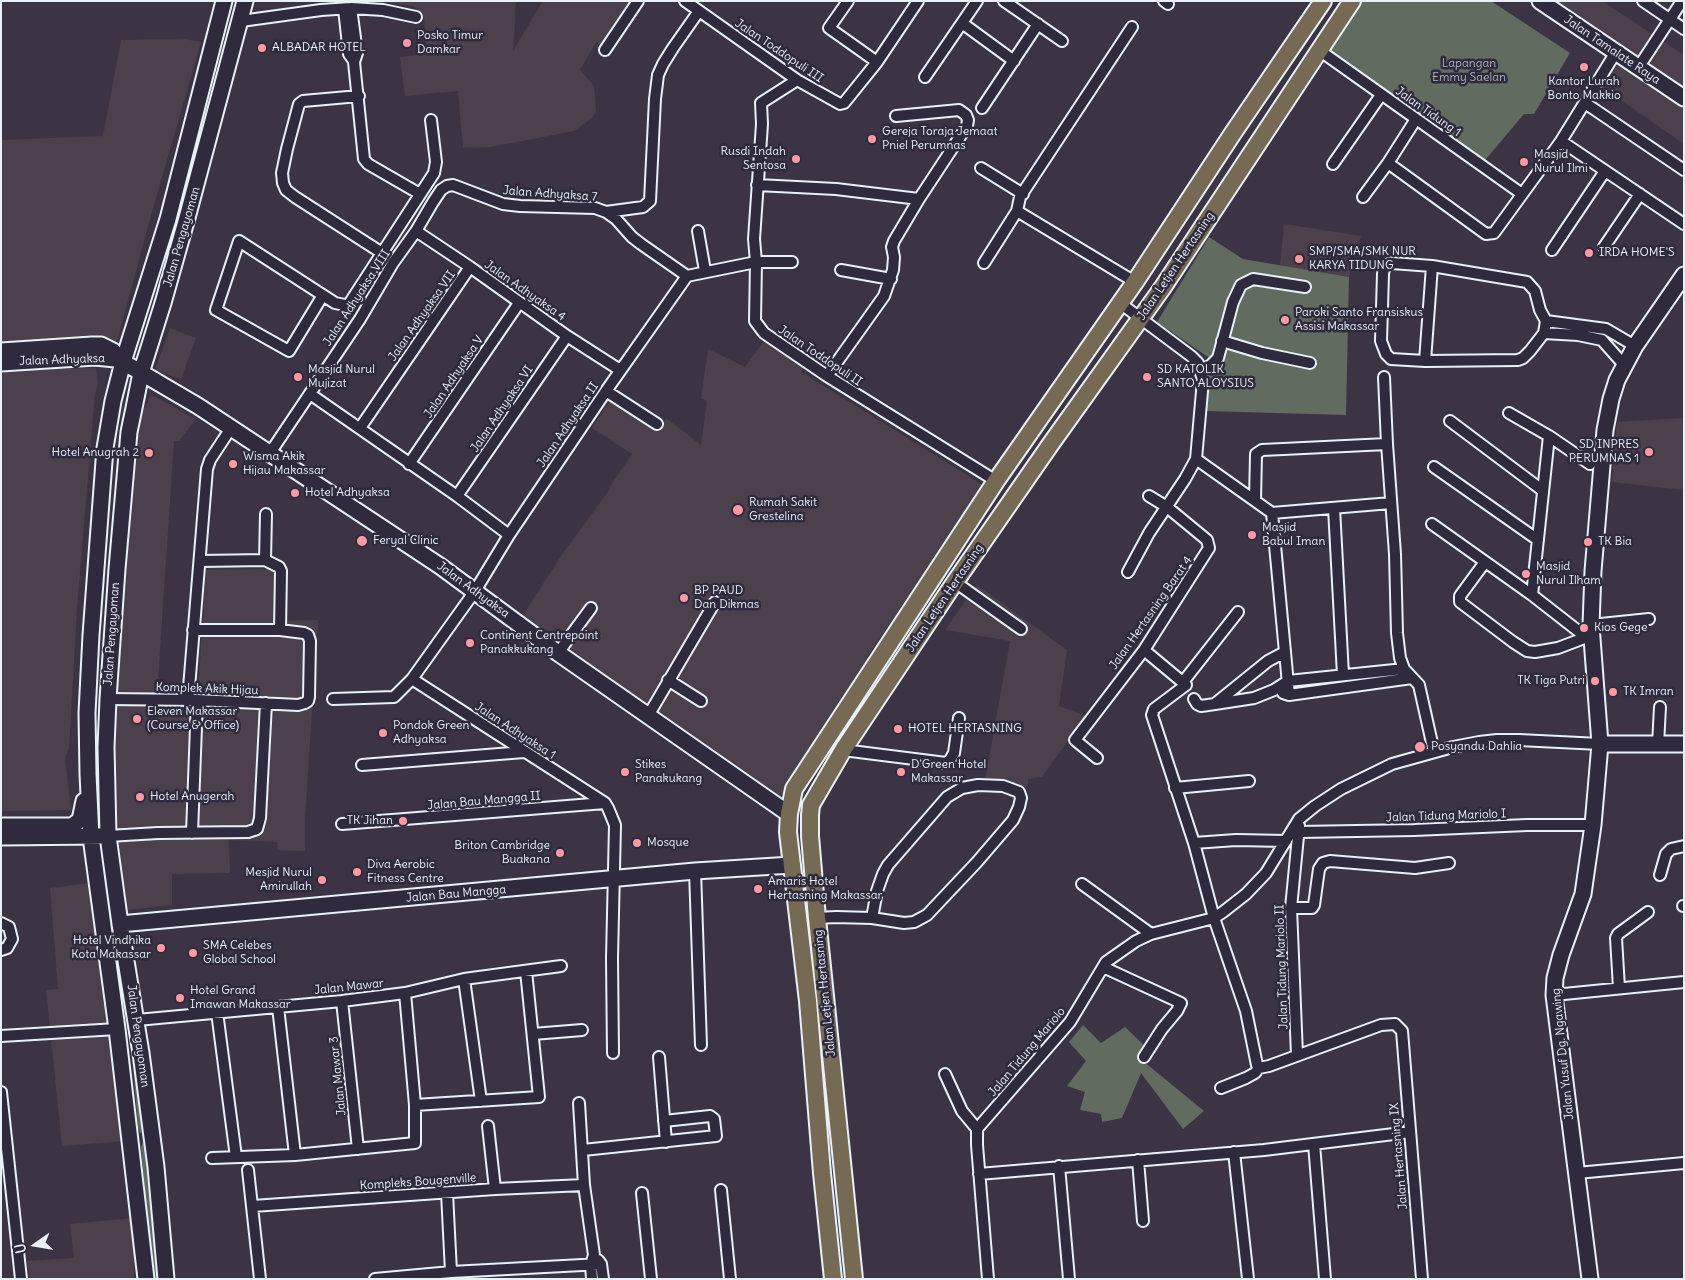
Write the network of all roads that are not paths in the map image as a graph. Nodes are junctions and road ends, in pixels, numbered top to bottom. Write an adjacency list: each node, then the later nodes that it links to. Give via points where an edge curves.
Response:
1 (224, 1): 88 (street, Jalan Pengayoman, via 168,219)
2 (245, 1): 18 (street, Jalan Pengayoman)
3 (638, 1): 24 (street)
4 (684, 1): 15 (street, Jalan Toddopuli III)
5 (848, 1): 28 (street, via 829,28)
6 (918, 1): 28 (street)
7 (977, 1): 19 (street)
8 (1004, 1): 20 (street)
9 (1323, 1): 40 (main road, Jalan Letjen Hertasning)
10 (1352, 1): 25 (main road, Jalan Letjen Hertasning)
11 (1540, 1): 26 (street, Jalan Tamalate Raya)
12 (1643, 1): 17 (street)
13 (1682, 1): 17 (street)
14 (348, 8): 16 (street, via 383,10); 18 (street); 33 (street, via 357,52 354,60)
15 (698, 11): 31 (street, Jalan Toddopuli III); 56 (street, via 658,75 650,202 643,207)
16 (416, 17)
17 (1670, 20): 22 (street); 29 (street)
18 (241, 21): 94 (street, Jalan Pengayoman)
19 (962, 23): 27 (street); 30 (street)
20 (1038, 24): 23 (street); 27 (street)
21 (1132, 27): 50 (street)
22 (1684, 28)
23 (1062, 41)
24 (605, 50)
25 (1320, 50): 32 (street, Jalan Tidung 1); 42 (main road, Jalan Letjen Hertasning)
26 (1616, 52): 29 (street, Jalan Tamalate Raya); 35 (street)
27 (1014, 61): 36 (street)
28 (877, 62): 31 (street, Jalan Toddopuli III, via 840,104)
29 (1638, 68): 34 (street, Jalan Tamalate Raya)
30 (924, 77)
31 (797, 80): 48 (street, Jalan Toddopuli II, via 761,104)
32 (1381, 95): 38 (street, Jalan Tidung 1); 44 (street)
33 (359, 96): 49 (street, via 364,159); 62 (street, via 299,104 282,173 283,183 294,197)
34 (1684, 98)
35 (1585, 103): 41 (street); 46 (street)
36 (982, 108)
37 (896, 116): 54 (street, via 958,110 968,120)
38 (1416, 119): 43 (street); 51 (street, Jalan Tidung 1)
39 (432, 120): 49 (street, via 436,169)
40 (1233, 132): 42 (main road); 73 (main road, Jalan Letjen Hertasning)
41 (1560, 141): 47 (street); 51 (street)
42 (1256, 147): 78 (main road, Jalan Letjen Hertasning)
43 (1388, 163): 51 (street, via 1486,234 1497,230); 53 (street)
44 (1333, 164)
45 (981, 168): 50 (street)
46 (1684, 170)
47 (1605, 171): 52 (street); 61 (street)
48 (757, 185): 54 (street, via 836,189); 63 (street, Jalan Toddopuli II)
49 (420, 194): 62 (street)
50 (1023, 194): 55 (street)
51 (1522, 194)
52 (1640, 194): 57 (street); 60 (street)
53 (1363, 197)
54 (919, 199): 72 (street, via 894,241)
55 (1016, 211): 65 (street); 73 (street)
56 (606, 212): 59 (street, Jalan Adhyaksa 7, via 595,208 503,204 449,185 441,190); 71 (street, Jalan Adhyaksa 7, via 632,237)
57 (1684, 224)
58 (698, 230): 69 (street)
59 (416, 232): 67 (street, Jalan Adhyaksa 4); 98 (street, Jalan Adhyaksa VIII)
60 (1604, 247)
61 (1552, 250)
62 (382, 253): 75 (street, via 350,304 340,305)
63 (756, 262): 64 (street); 69 (street); 95 (street, Jalan Toddopuli II, via 755,320 758,326)
64 (792, 262)
65 (984, 263)
66 (1432, 266): 79 (street, via 1527,282 1535,291); 87 (street); 87 (street, via 1392,263 1387,265 1383,274 1382,348 1391,359)
67 (470, 268): 76 (street, Jalan Adhyaksa 4); 103 (street, Jalan Adhyaksa VII)
68 (841, 270): 72 (street)
69 (705, 271): 71 (street)
70 (1684, 275): 85 (street, Jalan Yusuf Dg. Ngawing)
71 (687, 276): 92 (street, Jalan Adhyaksa II)
72 (891, 278): 95 (street, via 884,296)
73 (1135, 282): 77 (main road, Jalan Letjen Hertasning)
74 (1305, 287): 84 (street, via 1264,279 1247,280 1238,290)
75 (323, 296): 75 (street, via 239,241 216,310 289,351)
76 (519, 303): 82 (street, Jalan Adhyaksa 4); 108 (street, Jalan Adhyaksa V)
77 (1120, 303): 78 (street); 111 (main road, Jalan Letjen Hertasning)
78 (1141, 318): 93 (street, via 1198,362); 124 (main road, Jalan Letjen Hertasning)
79 (1546, 321): 80 (street); 81 (street)
80 (1606, 328): 83 (street); 85 (street)
81 (1544, 333): 83 (street); 87 (street, via 1518,360)
82 (567, 336): 92 (street, Jalan Adhyaksa 4); 113 (street, Jalan Adhyaksa VI)
83 (1602, 340): 91 (street)
84 (1222, 342): 90 (street); 93 (street, via 1218,358)
85 (1635, 346): 91 (street, Jalan Yusuf Dg. Ngawing)
86 (1, 351): 88 (street, Jalan Adhyaksa, via 101,345 113,351)
87 (1425, 361)
88 (123, 362): 89 (street, Jalan Adhyaksa, via 95,357); 94 (street, Jalan Adhyaksa); 132 (street, Jalan Pengayoman, via 105,448)
89 (1, 363)
90 (1310, 363)
91 (1625, 366): 142 (street, Jalan Yusuf Dg. Ngawing, via 1611,399 1605,430)
92 (620, 370): 97 (street, Jalan Adhyaksa II)
93 (1201, 371): 107 (street, via 1203,380)
94 (141, 373): 102 (street, Jalan Adhyaksa); 134 (street, Jalan Pengayoman, via 129,432)
95 (827, 376): 111 (street, Jalan Toddopuli II)
96 (1384, 377): 105 (street)
97 (606, 391): 101 (street); 123 (street, Jalan Adhyaksa II)
98 (310, 394): 103 (street); 106 (street, Jalan Adhyaksa VIII)
99 (1509, 413): 104 (street)
100 (1450, 421): 112 (street)
101 (657, 424)
102 (231, 428): 106 (street, Jalan Adhyaksa); 127 (street, via 207,469)
103 (360, 428): 108 (street)
104 (1549, 436): 109 (street); 112 (street)
105 (1387, 444): 115 (street, via 1262,450 1256,454); 116 (street)
106 (270, 453): 131 (street, Jalan Adhyaksa)
107 (1196, 459): 115 (street); 117 (street)
108 (410, 464): 113 (street)
109 (1590, 464)
110 (1434, 467): 125 (street)
111 (996, 481): 122 (main road, Jalan Letjen Hertasning)
112 (1542, 490): 125 (street)
113 (457, 496): 123 (street)
114 (1149, 496): 117 (street, Jalan Hertasning Barat 4)
115 (1255, 500): 119 (street)
116 (1391, 503): 118 (street); 146 (street, via 1397,633)
117 (1167, 507): 129 (street); 143 (street, Jalan Hertasning Barat 4, via 1207,540 1209,548)
118 (1334, 508): 119 (street); 147 (street)
119 (1272, 513): 144 (street)
120 (266, 514): 126 (street)
121 (1432, 524): 128 (street)
122 (966, 527): 124 (main road); 177 (main road, Jalan Letjen Hertasning, via 801,777 794,789)
123 (509, 535): 131 (street, Jalan Adhyaksa II)
124 (985, 539): 130 (main road, Jalan Letjen Hertasning)
125 (1538, 540): 133 (street)
126 (266, 560): 127 (street); 141 (street, via 281,570)
127 (200, 561): 140 (street)
128 (1485, 562): 133 (street); 142 (street, via 1460,596 1460,602 1513,642 1534,652 1558,648)
129 (1128, 572)
130 (955, 582): 139 (street); 168 (main road, Jalan Letjen Hertasning)
131 (475, 591): 145 (street, Jalan Adhyaksa); 149 (street, Jalan Adhyaksa II)
132 (94, 595): 134 (street); 173 (street, Jalan Pengayoman, via 88,693)
133 (1532, 595): 142 (street)
134 (115, 596): 155 (street, Jalan Pengayoman)
135 (715, 602): 150 (street)
136 (591, 608): 145 (street)
137 (1238, 612): 152 (street)
138 (1649, 619): 142 (street)
139 (1021, 628)
140 (193, 630): 141 (street); 158 (street)
141 (280, 630): 160 (street, Komplek Akik Hijau, via 308,636 309,697 298,705)
142 (1590, 634): 165 (street, Jalan Yusuf Dg. Ngawing)
143 (1144, 650): 152 (street); 171 (street, Jalan Hertasning Barat 4, via 1075,740)
144 (1285, 652): 151 (street); 161 (street, via 1268,661)
145 (558, 653): 163 (street, Jalan Adhyaksa)
146 (1404, 669): 147 (street); 148 (street)
147 (1343, 675): 151 (street)
148 (1412, 678): 154 (street); 170 (street, via 1420,685)
149 (412, 679): 156 (street, via 398,696 391,698); 169 (street, Jalan Adhyaksa 1)
150 (668, 680): 159 (street); 163 (street)
151 (1288, 681): 153 (street); 154 (street)
152 (1184, 683): 175 (street, via 1152,712)
153 (1274, 690): 154 (street); 161 (street, via 1254,698)
154 (1289, 695)
155 (108, 699): 158 (street, Komplek Akik Hijau); 184 (street, Jalan Pengayoman)
156 (333, 699)
157 (1194, 699): 161 (street, via 1201,706)
158 (192, 700): 160 (street, Komplek Akik Hijau); 183 (street)
159 (701, 701)
160 (266, 703): 183 (street, via 257,829)
161 (1215, 704)
162 (1660, 707): 167 (street)
163 (648, 716): 177 (street, Jalan Adhyaksa)
164 (959, 718): 168 (street, via 954,753 946,763)
165 (1600, 744): 167 (street); 170 (street, Jalan Tidung Mariolo, via 1497,740); 180 (street, Jalan Yusuf Dg. Ngawing)
166 (1684, 744): 167 (street)
167 (1658, 745)
168 (843, 750): 198 (main road, Jalan Letjen Hertasning, via 811,805)
169 (524, 752): 172 (street); 176 (street, Jalan Adhyaksa 1)
170 (1434, 752): 178 (street, Jalan Tidung Mariolo, via 1392,764 1362,778)
171 (1097, 758)
172 (362, 765)
173 (88, 774): 181 (street, via 83,814 76,824); 186 (street, Jalan Pengayoman)
174 (1249, 781): 175 (street)
175 (1175, 788): 188 (street)
176 (605, 804): 179 (street, Jalan Bau Mangga II); 194 (street, via 615,825)
177 (789, 814): 191 (main road, Jalan Letjen Hertasning)
178 (1299, 819): 182 (street, Jalan Tidung Mariolo II); 187 (street, Jalan Tidung Mariolo)
179 (342, 824)
180 (1593, 825): 182 (street, Jalan Tidung Mariolo I); 212 (street, Jalan Yusuf Dg. Ngawing, via 1583,894 1561,955)
181 (1, 826)
182 (1299, 832): 196 (street, Jalan Tidung Mariolo II)
183 (192, 833): 184 (street)
184 (108, 836): 186 (street); 202 (street, Jalan Pengayoman)
185 (1, 837): 186 (street)
186 (92, 837): 217 (street, Jalan Pengayoman)
187 (1286, 841): 188 (street); 200 (street, Jalan Tidung Mariolo, via 1258,882)
188 (1194, 843): 200 (street)
189 (1684, 846): 193 (street, via 1671,849 1666,854)
190 (1449, 863): 196 (street, via 1415,868 1330,861 1319,869 1314,906)
191 (792, 865): 192 (street, Jalan Bau Mangga); 261 (main road, Jalan Letjen Hertasning)
192 (695, 871): 194 (street, Jalan Bau Mangga); 221 (street)
193 (1660, 875)
194 (613, 879): 202 (street, Jalan Bau Mangga); 222 (street)
195 (1082, 884): 203 (street)
196 (1291, 908): 223 (street, Jalan Tidung Mariolo II)
197 (1648, 912): 210 (street, via 1616,938)
198 (817, 918): 199 (street); 260 (main road, Jalan Letjen Hertasning)
199 (872, 918): 199 (street, via 877,890 888,865 947,797 962,788 978,785 1003,786 1019,792 1021,798 1013,820 927,914 914,922 904,923)
200 (1214, 918): 203 (street, Jalan Tidung Mariolo); 226 (street, via 1246,1011)
201 (1, 923): 204 (street, via 9,927 12,939 7,948)
202 (120, 924): 216 (street, Jalan Pengayoman)
203 (1151, 934): 206 (street, Jalan Tidung Mariolo, via 1121,950)
204 (1, 950)
205 (561, 966): 207 (street, Jalan Mawar)
206 (1103, 966): 225 (street, via 1181,1003); 235 (street, Jalan Tidung Mariolo, via 1070,1022)
207 (526, 971): 208 (street, Jalan Mawar); 219 (street)
208 (464, 979): 211 (street, Jalan Mawar); 230 (street)
209 (1684, 982): 210 (street)
210 (1619, 988): 212 (street)
211 (404, 993): 213 (street, Jalan Mawar); 232 (street)
212 (1554, 996): 251 (street, Jalan Yusuf Dg. Ngawing)
213 (342, 1001): 214 (street, Jalan Mawar); 241 (street, Jalan Mawar 3)
214 (278, 1007): 215 (street, Jalan Mawar); 244 (street)
215 (217, 1012): 216 (street, Jalan Mawar); 245 (street)
216 (137, 1020): 237 (street, Jalan Pengayoman)
217 (117, 1029): 220 (street); 238 (street, Jalan Pengayoman)
218 (582, 1030): 219 (street)
219 (533, 1034): 230 (street, via 539,1097)
220 (1, 1036)
221 (701, 1045)
222 (613, 1053)
223 (1297, 1055): 226 (street); 236 (street, Jalan Hertasning IX, via 1381,1025 1395,1024 1402,1031)
224 (659, 1057): 233 (street)
225 (1144, 1057)
226 (1259, 1068): 228 (street, via 1250,1076)
227 (945, 1074): 235 (street, via 962,1111)
228 (1221, 1088)
229 (1, 1092): 265 (street)
230 (481, 1101): 232 (street)
231 (579, 1102): 242 (street)
232 (415, 1105): 241 (street, via 414,1144)
233 (664, 1121): 239 (street); 239 (street, via 710,1116 714,1119 716,1134 715,1137)
234 (488, 1126): 254 (street)
235 (977, 1129): 252 (street)
236 (1410, 1132): 240 (street); 280 (street, Jalan Hertasning IX)
237 (152, 1135): 238 (street); 267 (street, Jalan Pengayoman)
238 (130, 1138): 266 (street, Jalan Pengayoman)
239 (666, 1142): 242 (street)
240 (1314, 1144): 243 (street); 279 (street)
241 (358, 1149): 244 (street)
242 (582, 1150): 253 (street)
243 (1234, 1152): 247 (street); 278 (street)
244 (295, 1154): 245 (street)
245 (236, 1157): 246 (street)
246 (212, 1158)
247 (1138, 1160): 249 (street); 259 (street)
248 (1684, 1163): 251 (street)
249 (1059, 1166): 252 (street); 277 (street)
250 (248, 1170): 258 (street)
251 (1577, 1173): 281 (street, Jalan Yusuf Dg. Ngawing)
252 (979, 1174): 276 (street)
253 (584, 1185): 254 (street, Kompleks Bougenville); 262 (street)
254 (495, 1189): 257 (street, Kompleks Bougenville)
255 (721, 1190): 273 (street)
256 (642, 1193): 272 (street)
257 (447, 1194): 258 (street, Kompleks Bougenville); 263 (street)
258 (253, 1206): 268 (street)
259 (1143, 1221)
260 (852, 1252): 261 (main road); 275 (main road, Jalan Letjen Hertasning)
261 (831, 1255): 274 (main road, Jalan Letjen Hertasning)
262 (595, 1261): 263 (street, via 527,1269); 270 (street); 271 (street)
263 (451, 1272): 264 (street)
264 (387, 1278): 269 (street)
265 (21, 1279)
266 (146, 1279)
267 (166, 1279)
268 (260, 1279)
269 (375, 1279)
270 (592, 1279)
271 (603, 1279)
272 (651, 1279)
273 (730, 1279)
274 (833, 1279)
275 (854, 1279)
276 (988, 1279)
277 (1068, 1279)
278 (1248, 1279)
279 (1325, 1279)
280 (1422, 1279)
281 (1590, 1279)

